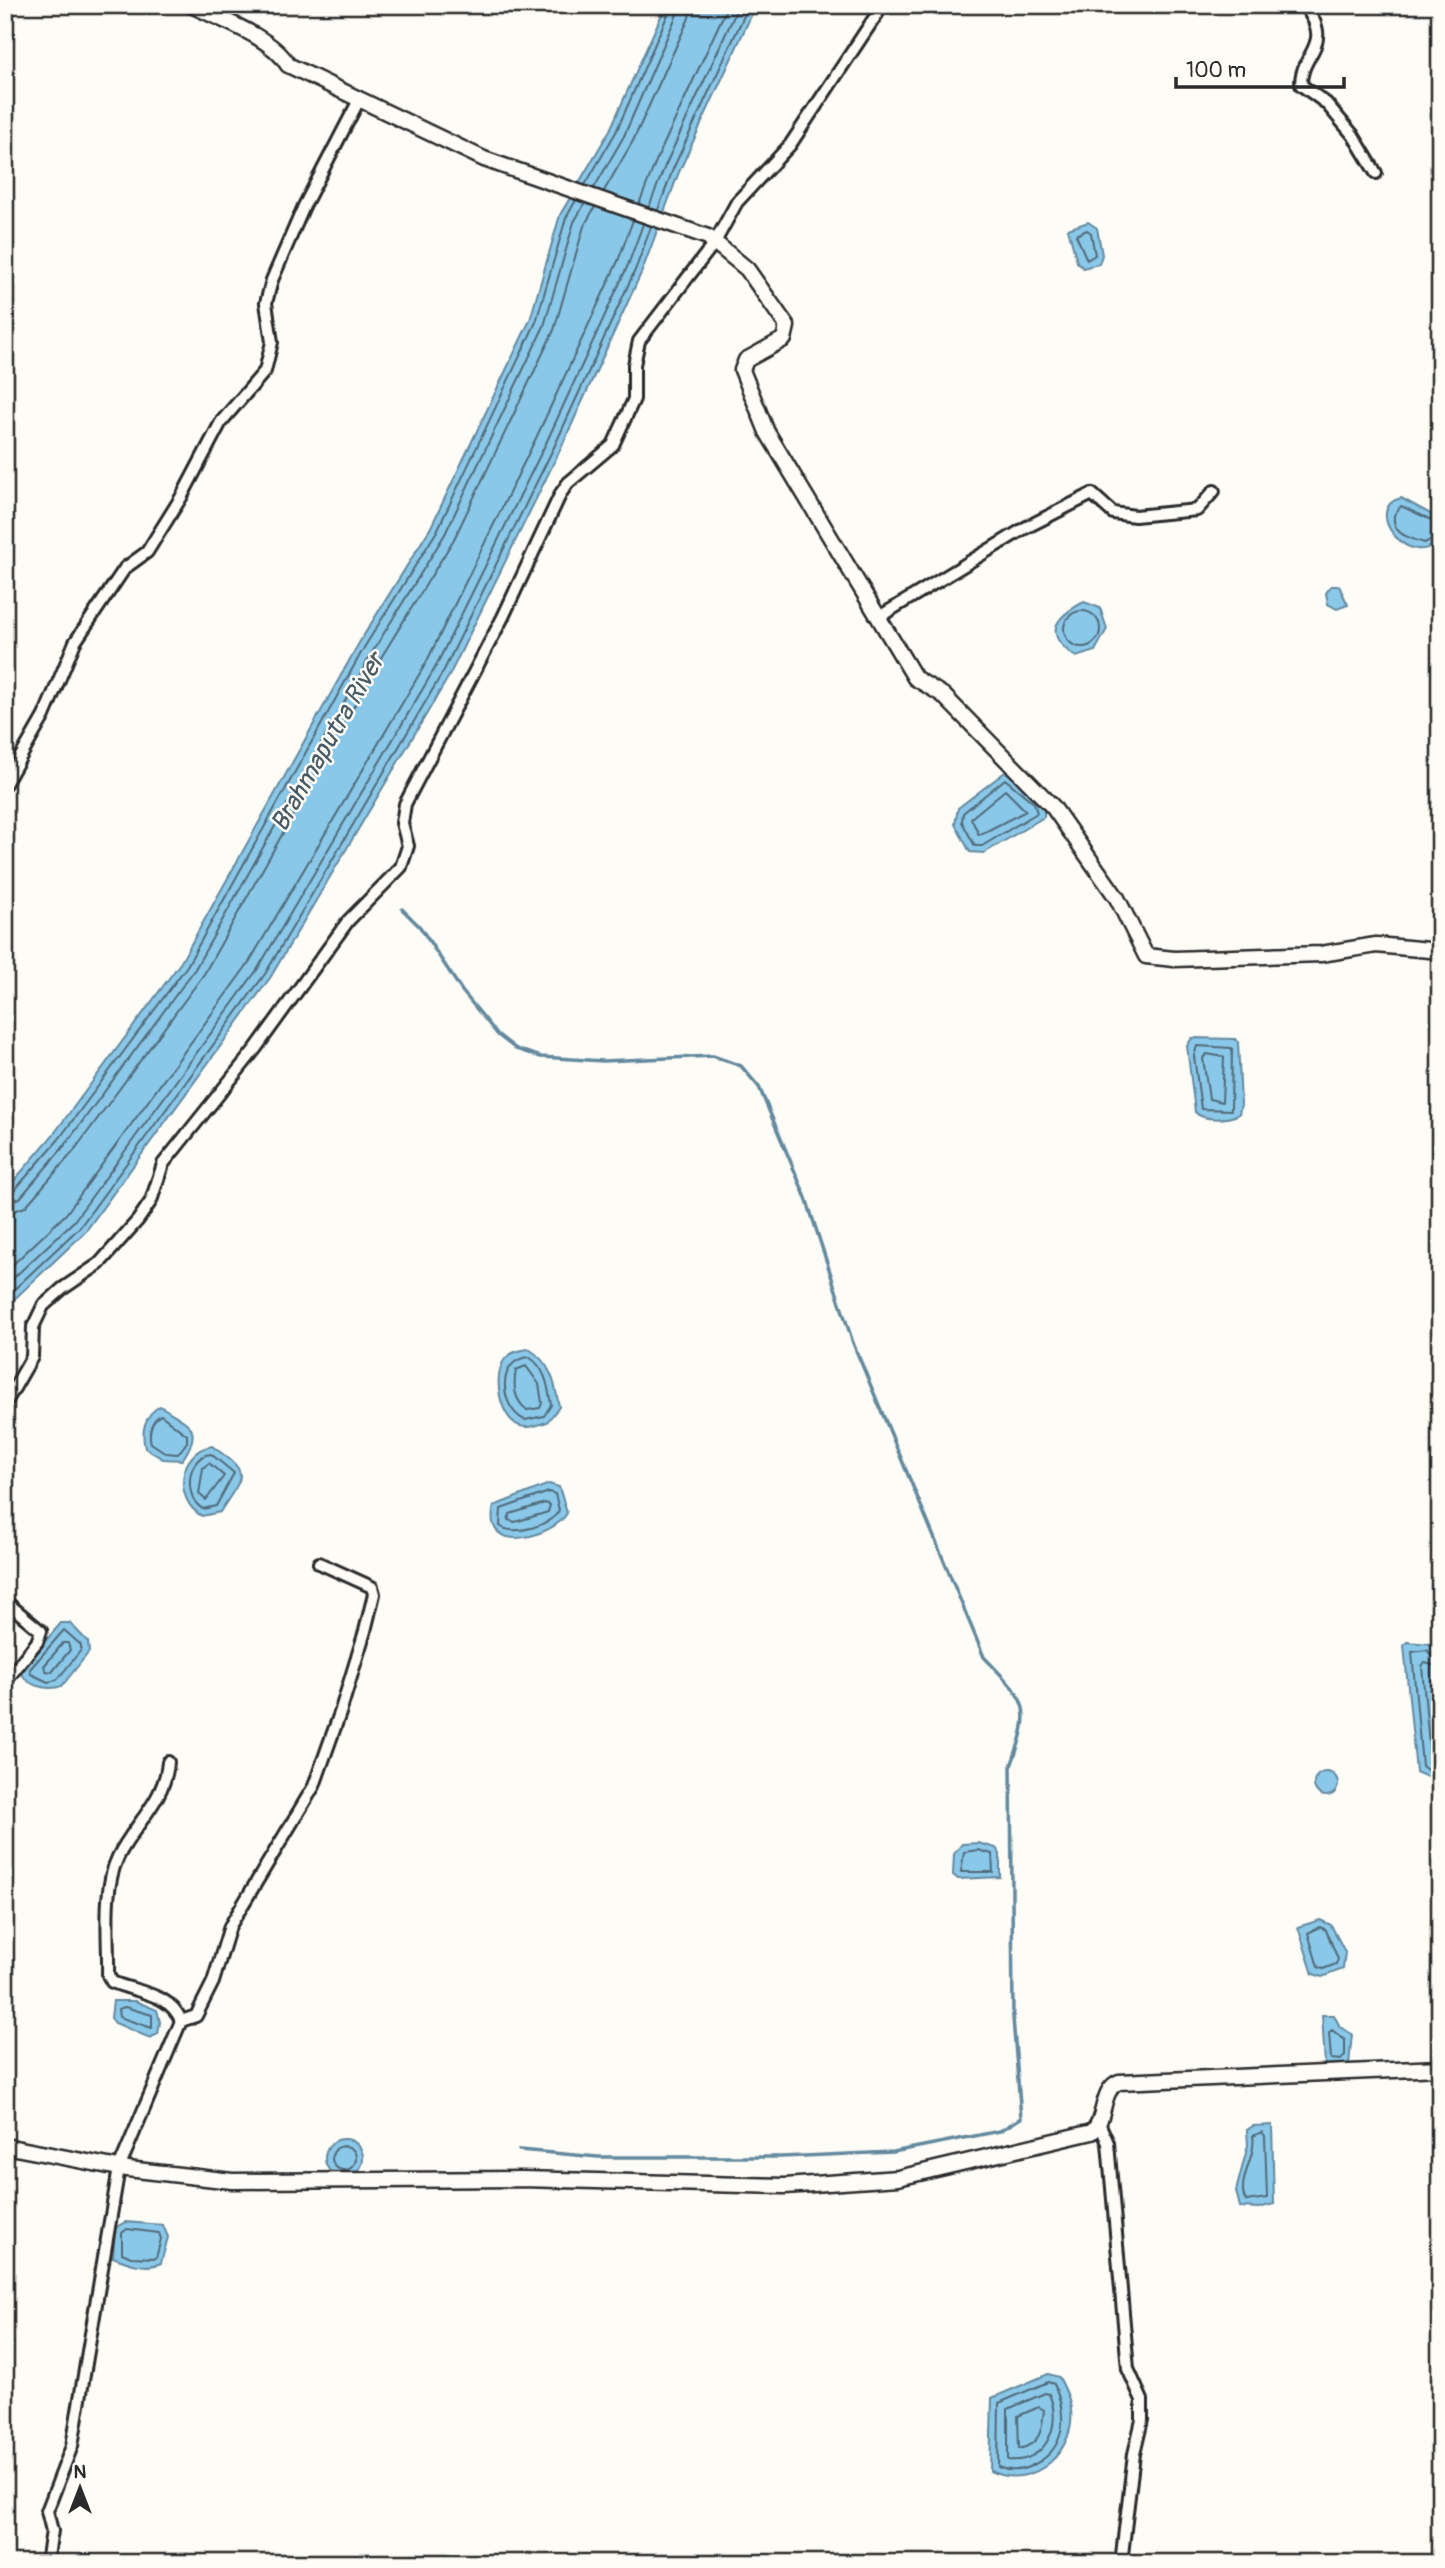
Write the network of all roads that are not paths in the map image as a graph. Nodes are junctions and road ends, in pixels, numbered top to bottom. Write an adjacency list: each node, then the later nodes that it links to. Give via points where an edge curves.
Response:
1 (191, 5): 4 (street, via 240,28 281,54 288,65)
2 (883, 5): 6 (street, via 790,145 737,202)
3 (1304, 5): 5 (street, via 1313,16 1317,44 1301,85 1326,103)
4 (359, 100): 6 (street, via 526,175); 9 (street, via 272,280 266,303 272,342 265,371 221,422 147,552 125,568 75,642 44,716)
5 (1376, 173)
6 (712, 239): 8 (street, via 747,270 787,327 784,339 746,360 742,370 767,432); 11 (street, via 639,341 634,399 613,445 561,493 503,617 405,804 402,823 408,846 401,867 348,921 256,1048 163,1164 151,1201 138,1220 99,1264 43,1306 33,1326 32,1357)
7 (1214, 491): 8 (street, via 1198,510 1135,516 1112,513 1092,494 1025,528)
8 (879, 617): 10 (street, via 915,678 943,695 1054,807 1117,898 1146,956 1321,954 1389,945)
9 (5, 785)
10 (1440, 951)
11 (5, 1404)
12 (319, 1563): 16 (street, via 366,1582 374,1594 340,1713 309,1795 230,1926 204,2001 196,2016)
13 (5, 1601): 14 (street, via 41,1630 37,1642)
14 (5, 1682)
15 (168, 1762): 16 (street, via 162,1790 117,1859 107,1912 108,1975 112,1982 162,2000)
16 (181, 2021): 20 (street)
17 (1440, 2068): 18 (street, via 1119,2082 1107,2092)
18 (1100, 2125): 20 (street, via 1063,2141 910,2176 819,2185 692,2186 522,2179 232,2181); 22 (street, via 1108,2143 1128,2369 1142,2400)
19 (5, 2146): 20 (street)
20 (119, 2168): 21 (street, via 72,2446 47,2511 52,2531)
21 (47, 2563)
22 (1121, 2563)

